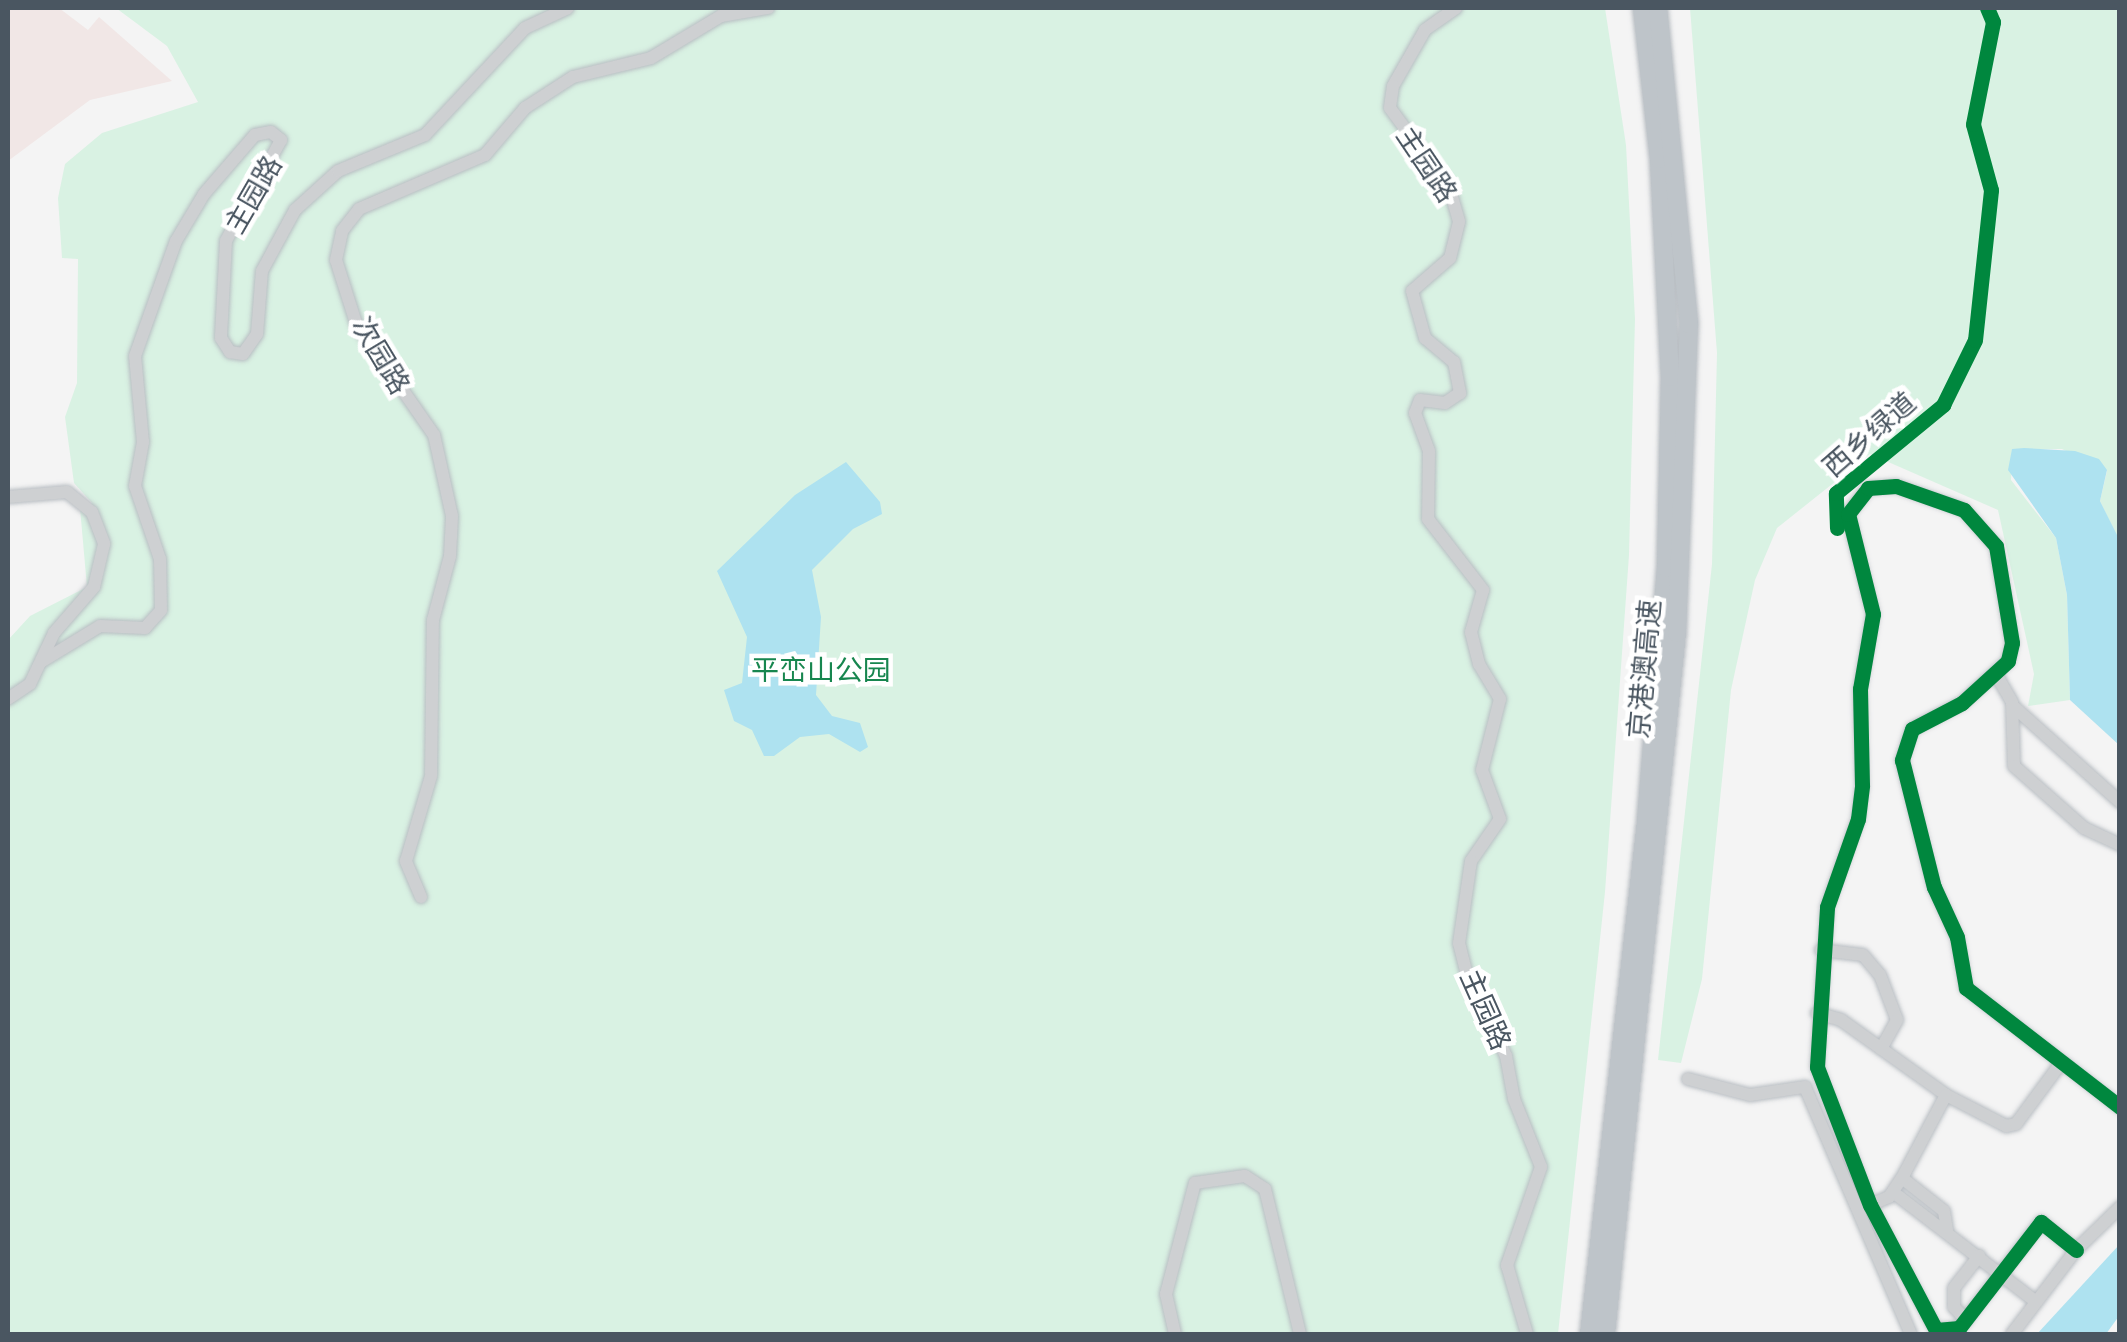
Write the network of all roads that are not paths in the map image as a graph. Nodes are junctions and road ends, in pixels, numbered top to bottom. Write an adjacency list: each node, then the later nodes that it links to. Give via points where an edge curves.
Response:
1 (568, 8): 7 (street, 主园路, via 525,28 426,136 338,172 295,210 262,271 257,334 243,354 230,352 221,338 226,241 281,140 272,132 255,135 204,194 176,241 135,356 144,442 135,486 160,558 161,610 145,628 100,626)
2 (768, 8): 13 (street, 次园路, via 721,16 651,58 573,77 525,108 485,156 359,209 342,231 336,263 356,323 434,436 452,516 450,556 432,620 431,776 406,860)
3 (1456, 8): 34 (street, 主园路, via 1424,30 1394,86 1390,108 1450,190 1459,222 1450,258 1412,291 1425,338 1454,362 1460,389 1450,402 1420,400 1415,412 1429,446 1428,519 1483,590 1471,632 1479,664 1500,699 1482,770 1500,818 1471,861 1458,943 1468,980 1508,1062 1514,1099 1541,1166 1507,1265)
4 (1642, 8): 35 (highway, 京港澳高速, via 1659,159 1670,377 1666,568 1646,821)
5 (1658, 8): 36 (highway, 京港澳高速, via 1689,324 1678,633)
6 (8, 497): 7 (street, 主园路, via 67,492 99,523 104,560 94,587 54,633)
7 (40, 662): 9 (street, 主园路, via 25,690)
8 (1997, 676): 10 (street); 14 (street, via 2012,643 1989,532 1964,510 1896,486 1858,495 1848,518 1873,614 1860,689 1862,785); 17 (street, via 1912,729 1902,760 1934,886 1958,937 1966,988)
9 (8, 699)
10 (2013, 706): 11 (street); 12 (street, via 2014,766 2084,828)
11 (2120, 802)
12 (2120, 845)
13 (421, 898)
14 (1821, 950): 15 (street); 16 (street, via 1863,955 1880,975 1897,1020)
15 (1817, 1014): 16 (street, via 1841,1020); 24 (street, via 1817,1067)
16 (1882, 1049): 19 (street)
17 (2061, 1063): 19 (street, via 2012,1126); 20 (street)
18 (1688, 1079): 37 (street, via 1750,1094 1805,1087)
19 (1946, 1095): 21 (street)
20 (2120, 1107)
21 (1902, 1178): 22 (street); 26 (street, via 1944,1210)
22 (1892, 1192): 24 (street); 26 (street, via 1938,1232)
23 (2120, 1196): 25 (street)
24 (1870, 1205): 31 (street, via 1930,1326 1952,1332)
25 (2116, 1209): 27 (street)
26 (1947, 1230): 28 (street)
27 (2076, 1250): 29 (street, via 2041,1222); 30 (street)
28 (1979, 1256): 29 (street); 31 (street, via 1954,1288 1954,1308)
29 (2001, 1274): 30 (street); 31 (street)
30 (2034, 1301): 38 (street)
31 (1966, 1320)
32 (1175, 1334): 33 (street, via 1166,1294 1196,1183 1245,1176 1266,1189)
33 (1300, 1334)
34 (1527, 1334)
35 (1589, 1334)
36 (1606, 1334)
37 (1911, 1334)
38 (2012, 1334)

